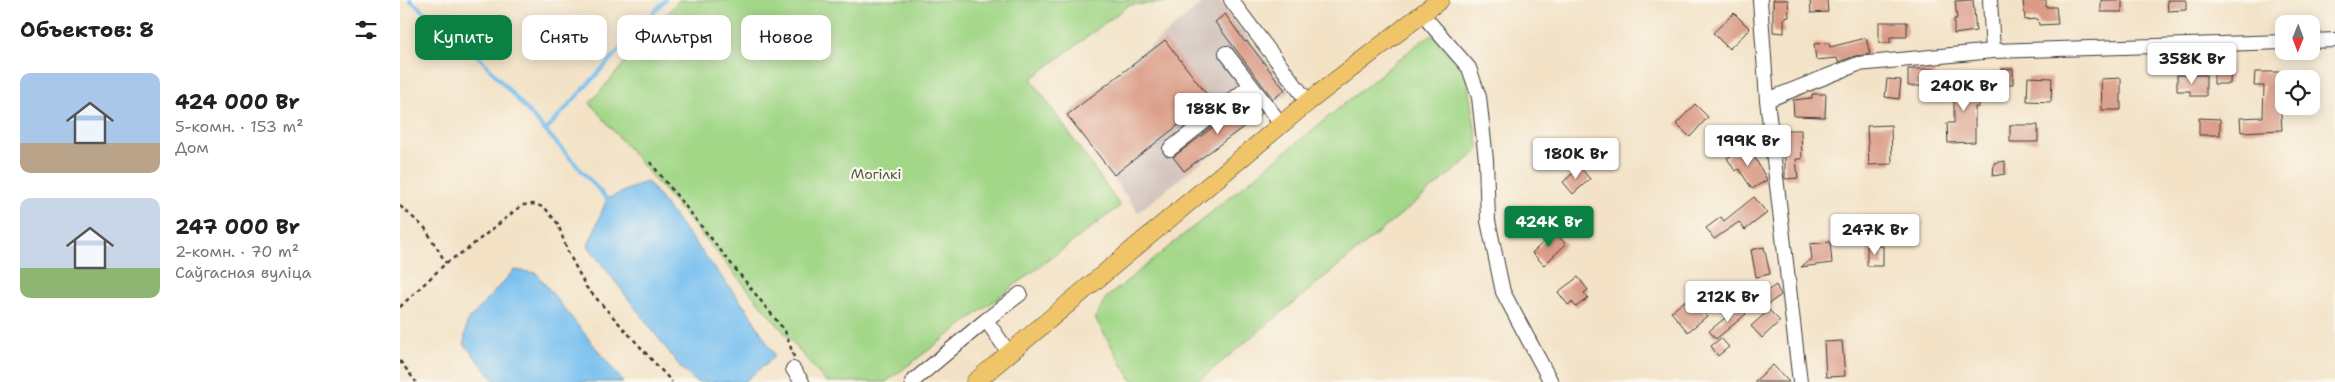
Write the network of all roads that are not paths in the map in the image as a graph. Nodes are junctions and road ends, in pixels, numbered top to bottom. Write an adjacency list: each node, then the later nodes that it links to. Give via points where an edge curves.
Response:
1 (1231, 0): 13 (street)
2 (1440, 0): 5 (main road)
3 (1760, 0): 12 (street)
4 (1990, 0): 9 (street)
5 (1422, 14): 13 (main road); 23 (street, via 1469,68 1479,97 1488,221 1503,292)
6 (2335, 40): 7 (street)
7 (2320, 41)
8 (2275, 42): 9 (street)
9 (1993, 51): 12 (street, via 1858,64)
10 (1226, 53): 11 (street)
11 (1251, 85): 14 (street); 15 (street)
12 (1767, 100): 24 (street)
13 (1308, 102): 14 (main road)
14 (1281, 124): 18 (main road)
15 (1170, 149)
16 (1020, 294): 17 (street)
17 (986, 320): 18 (street); 21 (street)
18 (1009, 354): 22 (main road)
19 (793, 369): 20 (street)
20 (802, 382)
21 (912, 382)
22 (975, 382)
23 (1551, 382)
24 (1800, 382)

